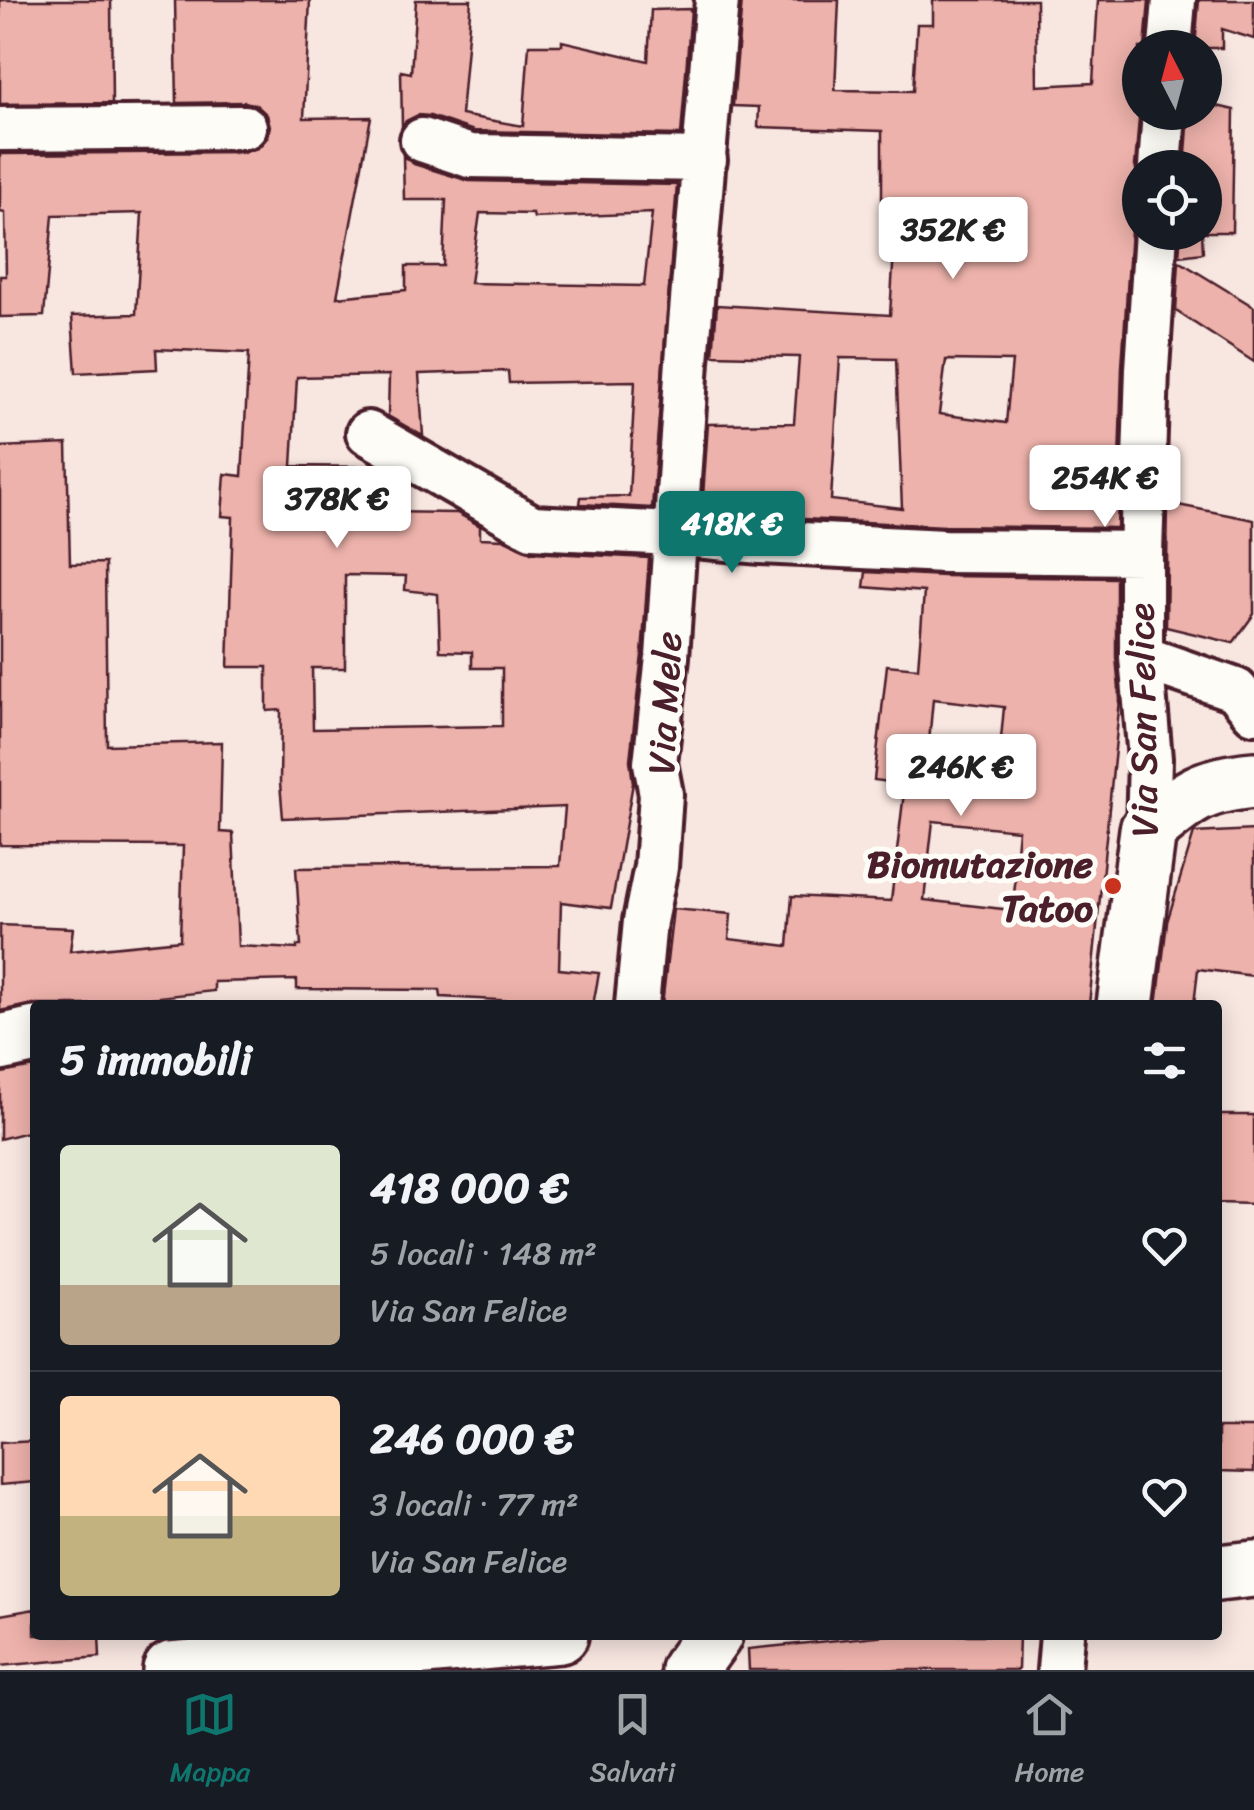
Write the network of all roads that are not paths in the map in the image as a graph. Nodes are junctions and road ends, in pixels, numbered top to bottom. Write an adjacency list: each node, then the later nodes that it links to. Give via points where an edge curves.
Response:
1 (717, 0): 7 (street, Via Mele)
2 (1174, 0): 3 (street)
3 (1172, 30)
4 (245, 127): 5 (street)
5 (0, 128)
6 (422, 140): 7 (street, via 470,156)
7 (705, 160): 10 (street, Via Mele)
8 (1155, 250): 11 (street, Via San Felice)
9 (368, 433): 10 (street, Via San Felice, via 532,528)
10 (674, 534): 11 (street, Via San Felice, via 944,551); 16 (street, Via Mele, via 655,763 661,794 656,868)
11 (1140, 553): 12 (street, Via San Felice)
12 (1142, 656): 13 (street); 15 (street, Via San Felice)
13 (1248, 689)
14 (1254, 780): 15 (street, via 1224,782 1188,796)
15 (1148, 830): 17 (street, Via San Felice)
16 (638, 1000)
17 (1127, 1000)
18 (30, 1036): 19 (street)
19 (0, 1043)
20 (1254, 1570): 21 (street)
21 (1222, 1573)
22 (504, 1640): 25 (street)
23 (710, 1640): 26 (street)
24 (1062, 1640): 27 (street)
25 (171, 1670)
26 (688, 1670)
27 (1059, 1670)

